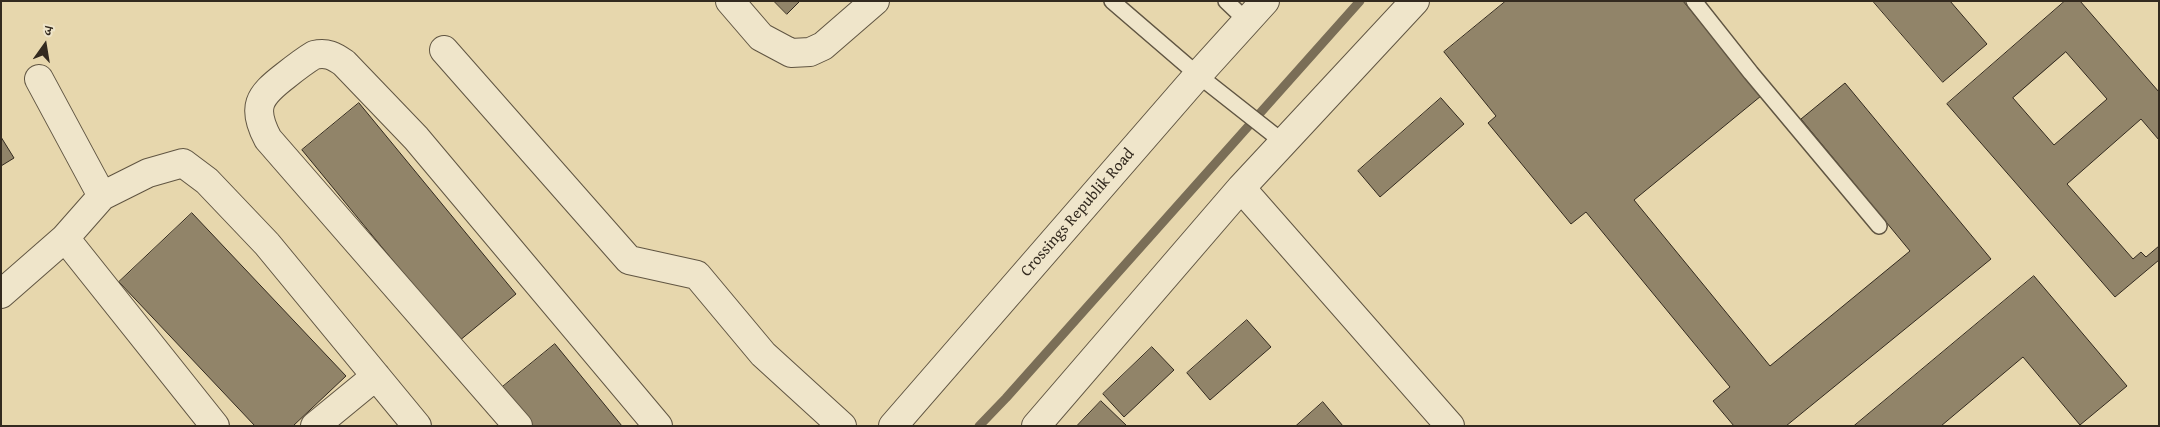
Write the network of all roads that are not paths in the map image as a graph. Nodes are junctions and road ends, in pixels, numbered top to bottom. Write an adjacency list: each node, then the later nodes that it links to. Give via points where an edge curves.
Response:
1 (730, 1): 2 (street, via 761,36 791,53 810,52 823,46)
2 (875, 1)
3 (1112, 1): 10 (lane)
4 (1226, 1): 8 (lane)
5 (1265, 1): 8 (street, Crossings Republik Road)
6 (1415, 1): 12 (street)
7 (1694, 1): 15 (lane)
8 (1247, 21): 10 (street, Crossings Republik Road)
9 (444, 50): 24 (street, via 629,260 697,274 763,354)
10 (1198, 75): 12 (lane); 25 (street, Crossings Republik Road)
11 (39, 79): 14 (street)
12 (1283, 142): 13 (street)
13 (1241, 188): 26 (street); 27 (street)
14 (102, 196): 16 (street); 18 (street, via 148,173 183,163 208,181 267,244)
15 (1879, 226)
16 (66, 238): 17 (street); 19 (street)
17 (1, 294)
18 (376, 376): 20 (street); 21 (street)
19 (214, 426)
20 (314, 426)
21 (417, 426)
22 (518, 426): 23 (street, via 268,139 258,115 260,102 268,89 314,55 333,55 344,63 416,138)
23 (658, 426)
24 (842, 426)
25 (893, 426)
26 (1036, 426)
27 (1450, 426)

